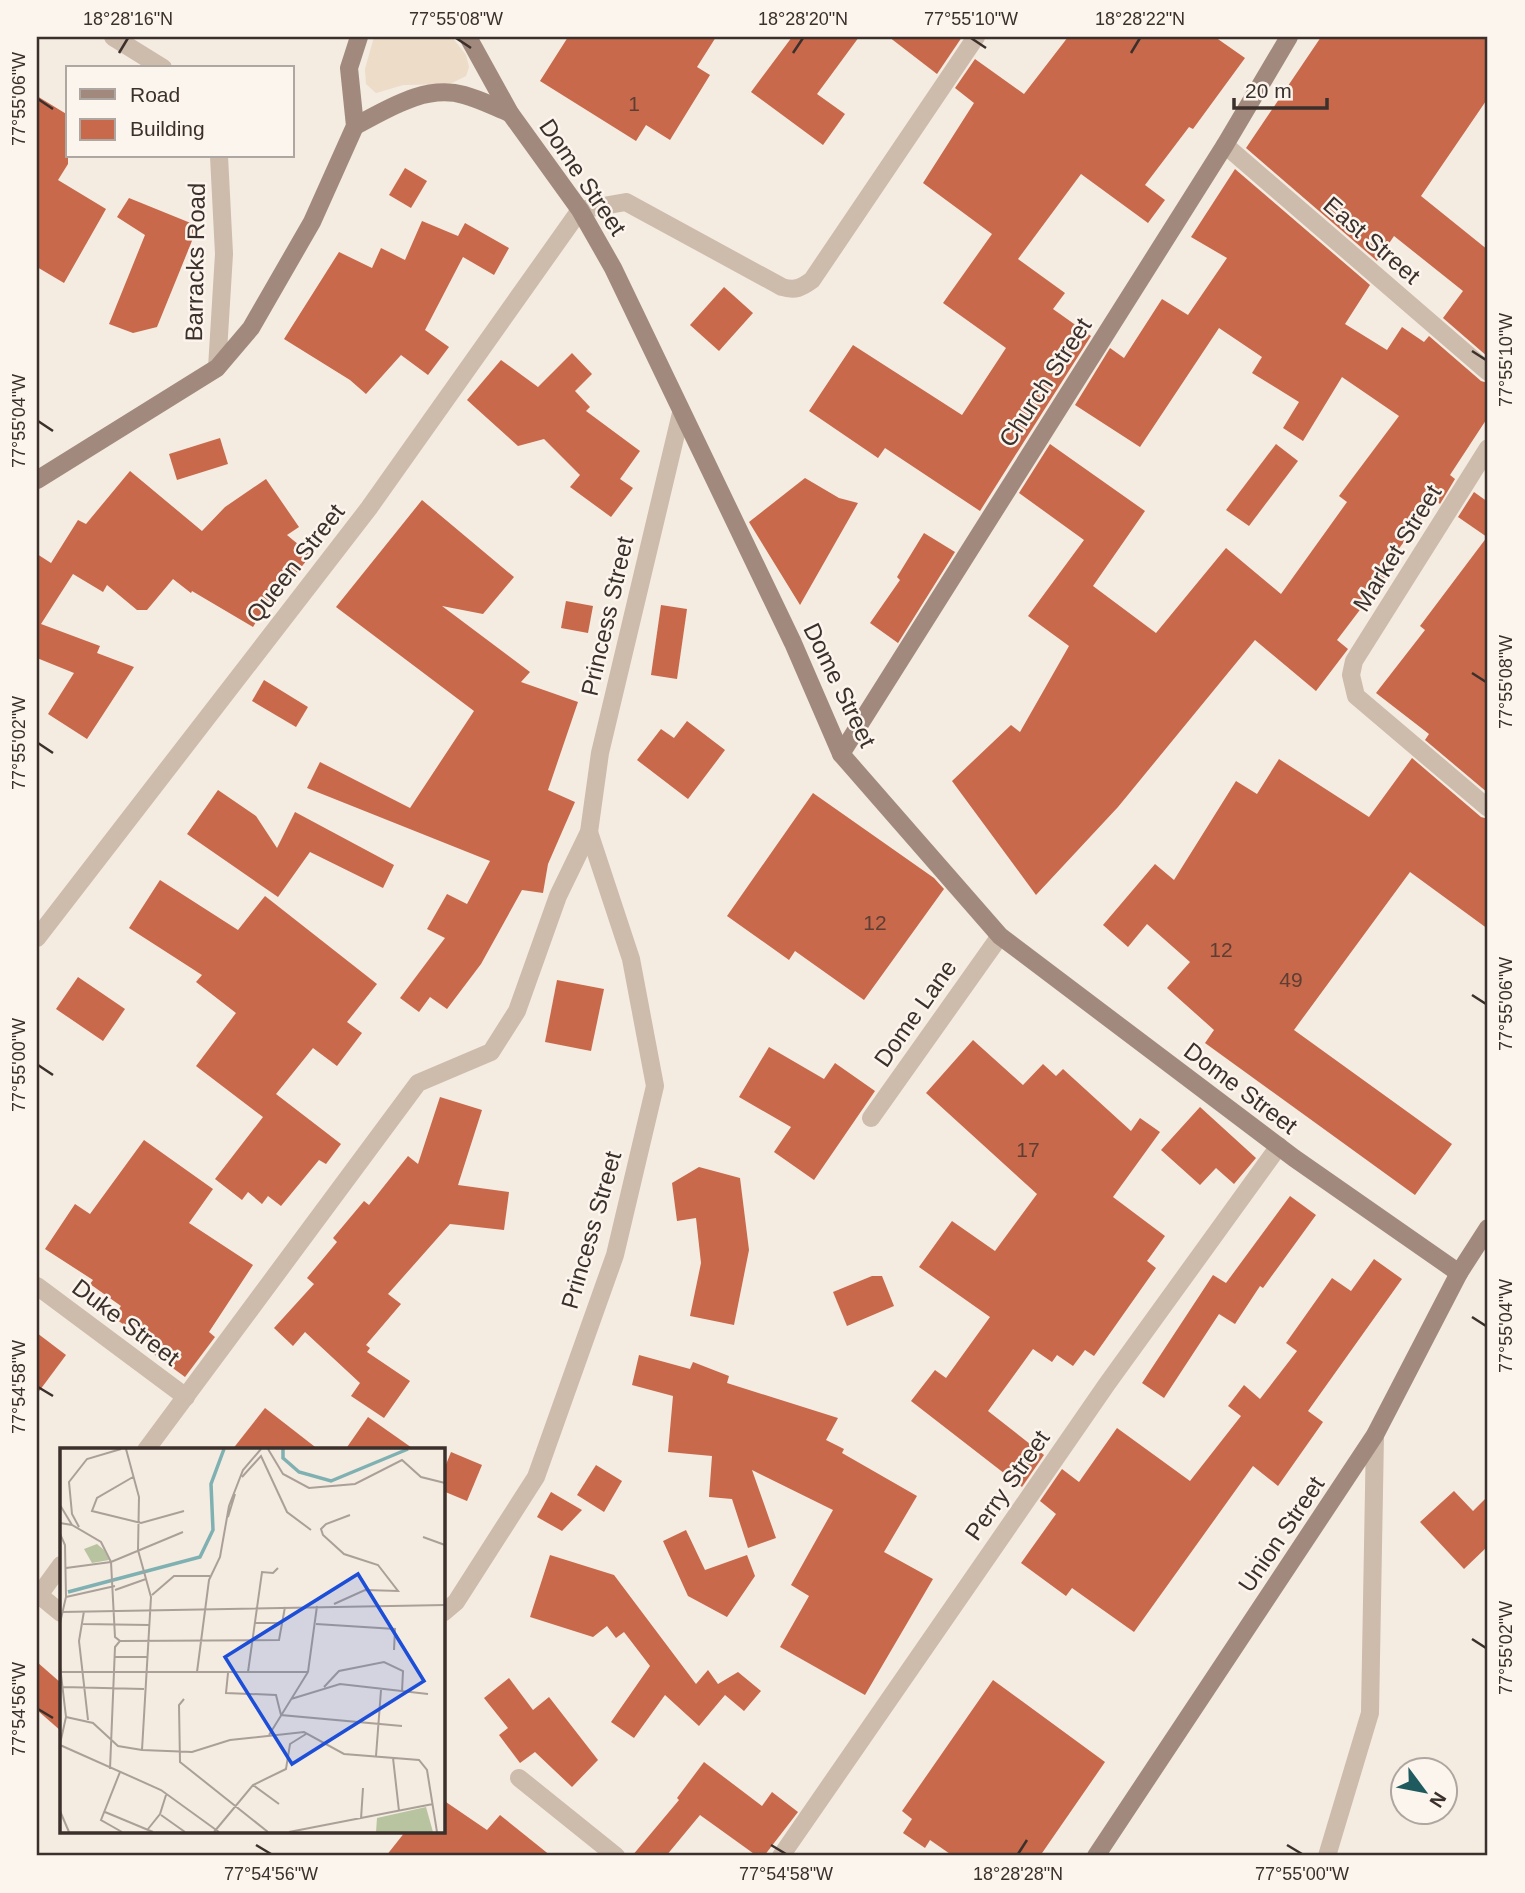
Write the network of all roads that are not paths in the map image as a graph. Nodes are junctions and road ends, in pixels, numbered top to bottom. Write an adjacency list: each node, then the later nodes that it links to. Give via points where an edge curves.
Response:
1 (113, 37): 6 (street)
2 (359, 37): 8 (street, via 349,68)
3 (468, 37): 7 (street, Dome Street)
4 (976, 37): 11 (street, via 812,280 793,291 626,202)
5 (1289, 37): 9 (street, Church Street)
6 (160, 66)
7 (510, 113): 8 (street, via 461,94 428,93); 11 (street, Dome Street)
8 (355, 126): 12 (street, via 312,222 251,328)
9 (1225, 145): 13 (street, East Street); 17 (street, Church Street)
10 (219, 158): 12 (street, Barracks Road, via 224,254)
11 (580, 210): 14 (street, Dome Street, via 613,268); 21 (street, Queen Street, via 369,508)
12 (217, 368): 16 (street)
13 (1488, 372)
14 (681, 413): 17 (street, Dome Street, via 793,643); 19 (street, Princess Street, via 600,753)
15 (1488, 448): 18 (street, Market Street, via 1354,662 1351,675 1356,696)
16 (37, 480)
17 (841, 754): 20 (street, Dome Street)
18 (1488, 808)
19 (589, 832): 27 (street, Princess Street, via 558,896 517,1012 491,1052 418,1083); 33 (street, Princess Street, via 631,959 654,1086 615,1255 536,1476 456,1602)
20 (1000, 936): 22 (street, Dome Lane); 23 (street, Dome Street)
21 (37, 939)
22 (871, 1118)
23 (1279, 1146): 25 (street, Dome Street); 36 (street, Perry Street, via 1107,1384)
24 (1488, 1227): 25 (street, Union Street)
25 (1459, 1273): 28 (street, Union Street)
26 (37, 1286): 27 (street, Duke Street)
27 (186, 1397): 29 (street, Princess Street)
28 (1375, 1436): 37 (street, Union Street); 38 (street, via 1370,1713)
29 (148, 1448)
30 (60, 1566): 31 (street)
31 (38, 1596): 32 (street)
32 (60, 1612)
33 (444, 1612)
34 (519, 1778): 35 (street)
35 (616, 1856)
36 (780, 1856)
37 (1096, 1856)
38 (1327, 1856)

